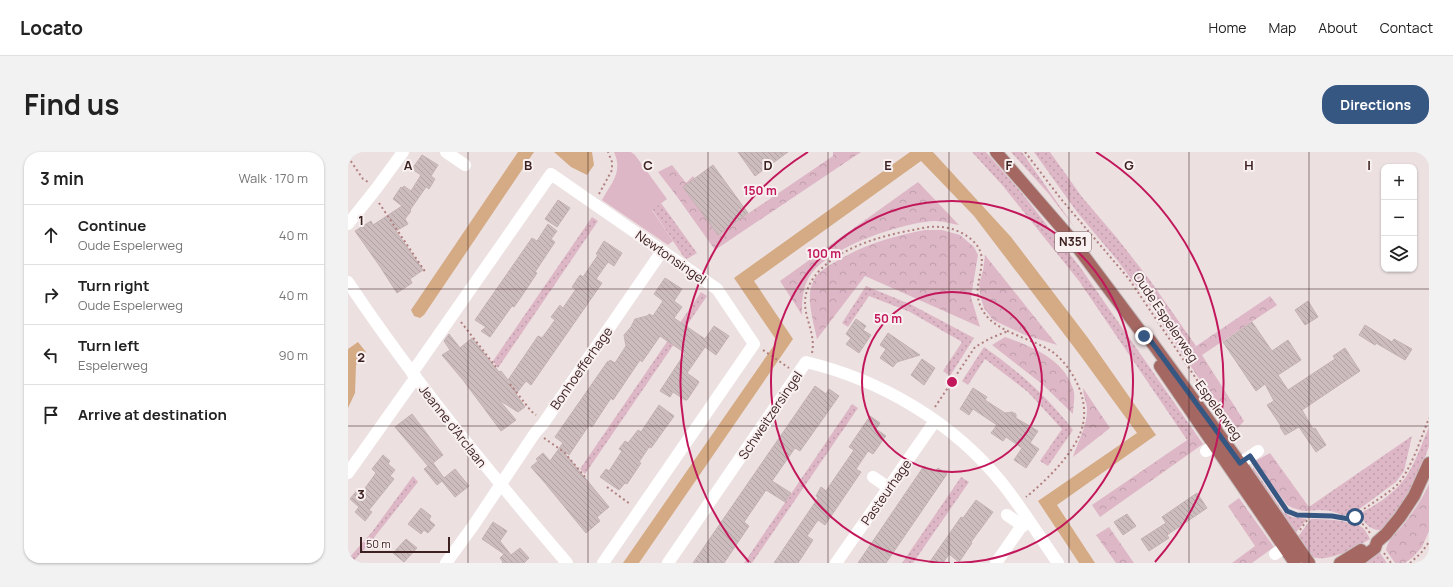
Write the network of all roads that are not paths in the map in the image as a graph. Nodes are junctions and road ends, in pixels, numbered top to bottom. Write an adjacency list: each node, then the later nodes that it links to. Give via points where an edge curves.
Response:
1 (403, 152): 5 (street)
2 (446, 152): 4 (street)
3 (996, 152): 12 (main road, Espelerweg / N351, via 1072,240 1144,336 1150,340 1215,445)
4 (465, 165)
5 (348, 224)
6 (662, 251): 8 (street, Newtonsingel, via 551,174); 15 (street, Bonhoefferhage); 23 (street, Newtonsingel, via 717,289 754,344)
7 (348, 282): 8 (street, Jeanne d'Arclaan, via 378,328)
8 (414, 375): 13 (street); 15 (street, Jeanne d'Arclaan)
9 (935, 421): 16 (street, Pasteurhage); 18 (street, Schweitzersingel, via 984,463 1009,493); 24 (street, Schweitzersingel, via 875,385 806,362)
10 (1258, 451): 12 (street)
11 (1429, 463): 19 (main road, via 1405,510)
12 (1236, 466): 20 (main road, Espelerweg / N351)
13 (349, 469)
14 (873, 476): 16 (street)
15 (501, 485): 21 (street, Bonhoefferhage); 22 (street, Jeanne d'Arclaan)
16 (889, 488): 25 (street, Pasteurhage)
17 (1007, 515): 18 (street)
18 (1026, 524): 26 (street); 27 (street, Schweitzersingel)
19 (1376, 542): 30 (main road, via 1371,542); 31 (main road, via 1375,548)
20 (1284, 548): 28 (main road, Espelerweg / N351); 29 (main road, Espelerweg / N351)
21 (446, 563)
22 (567, 563)
23 (603, 563)
24 (668, 563)
25 (836, 563)
26 (996, 563)
27 (1058, 563)
28 (1295, 563)
29 (1309, 563)
30 (1340, 563)
31 (1355, 563)

